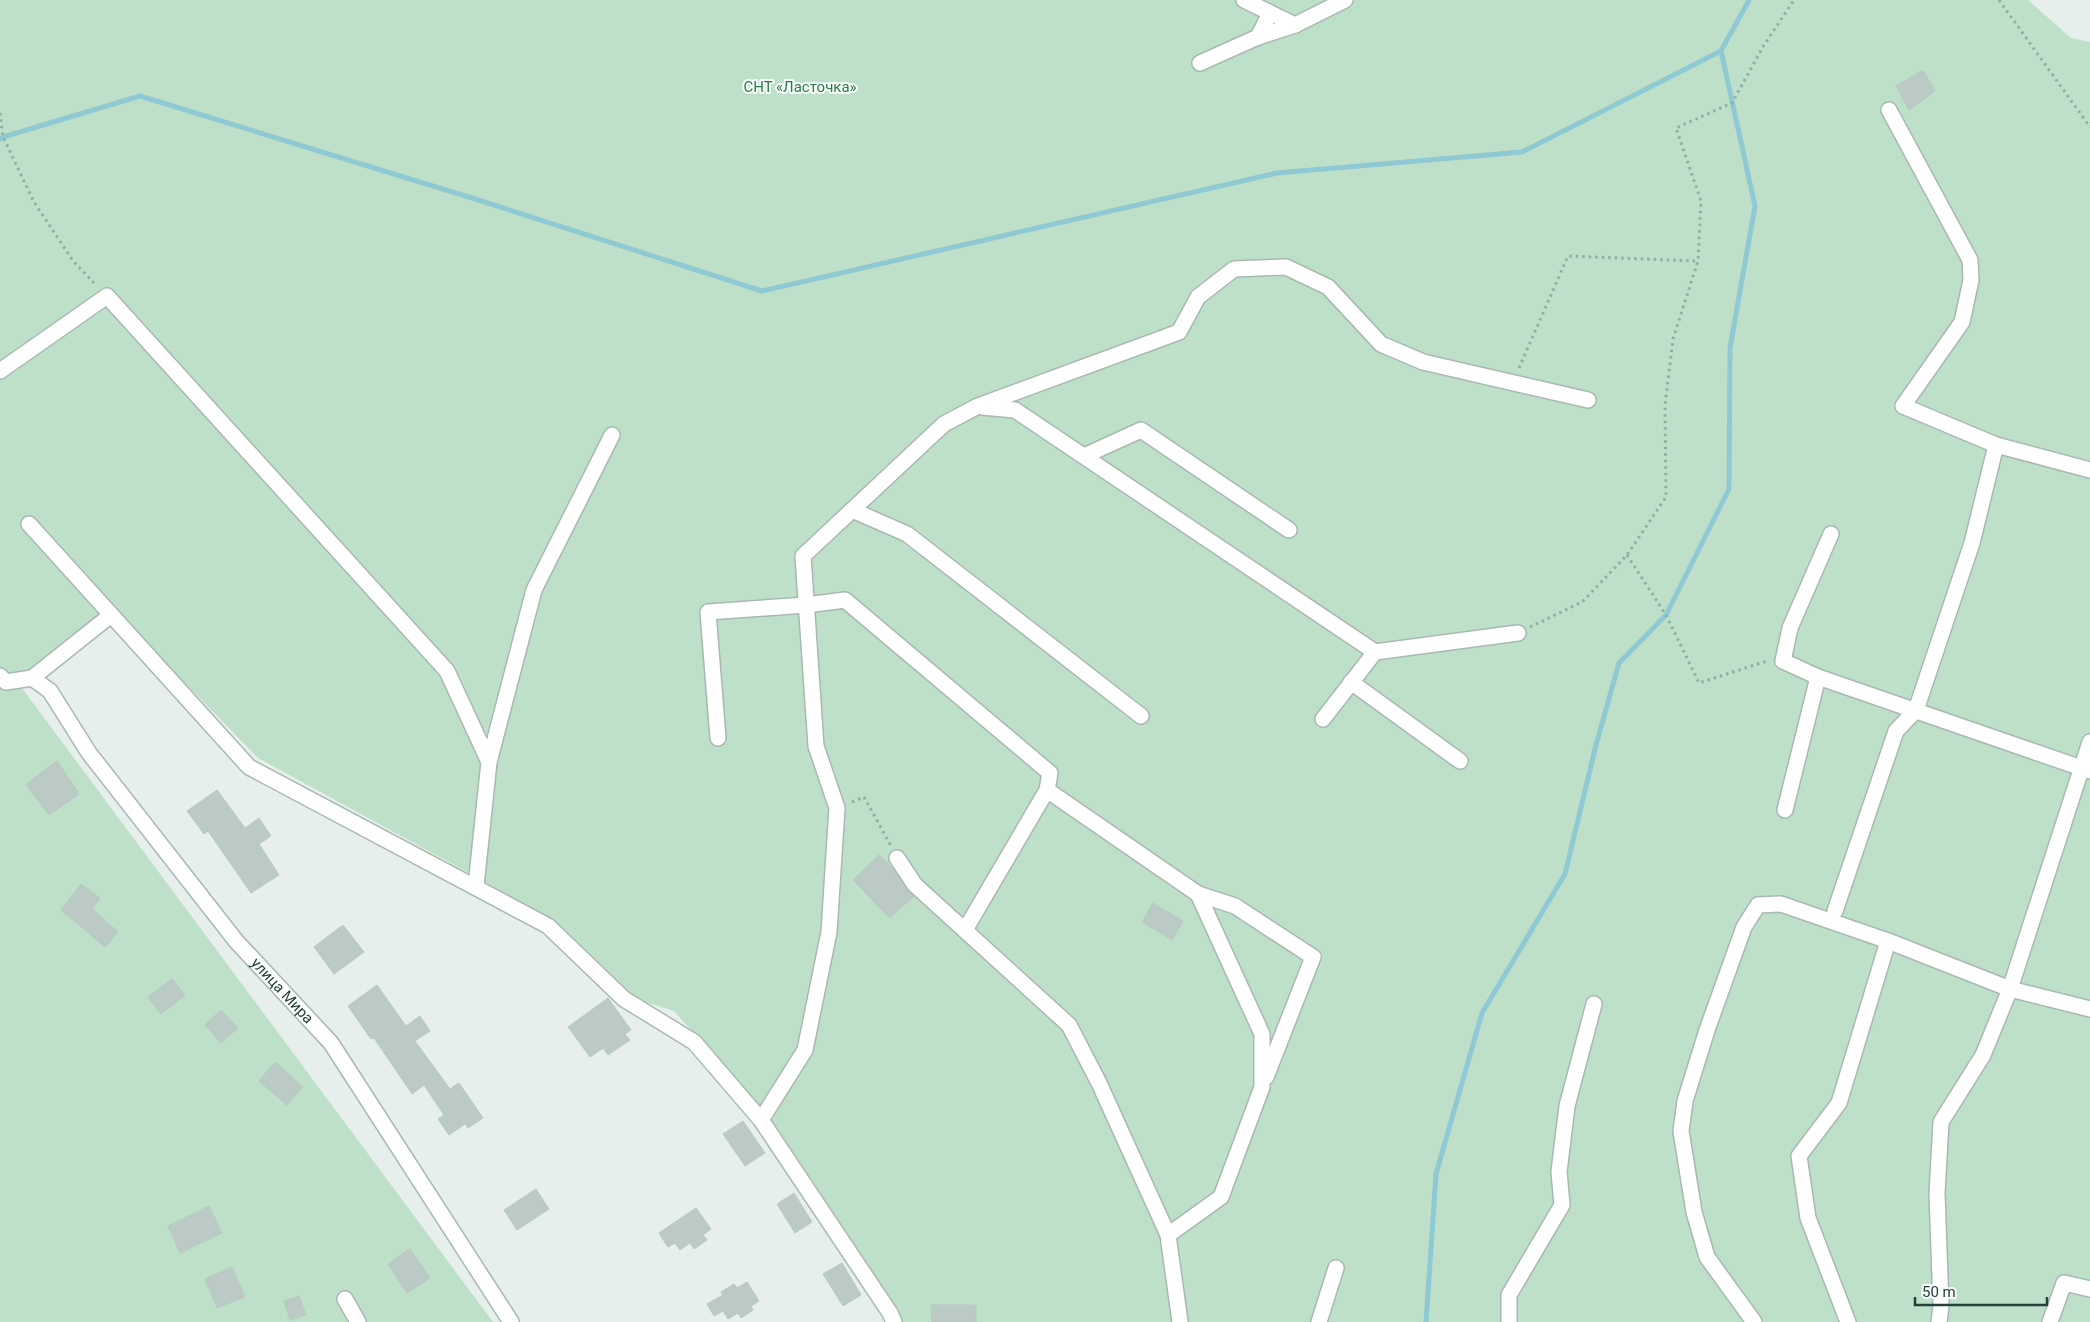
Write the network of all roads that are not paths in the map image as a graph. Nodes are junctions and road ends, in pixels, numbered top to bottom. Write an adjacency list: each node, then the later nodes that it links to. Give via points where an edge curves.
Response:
1 (1244, 0): 3 (street)
2 (1345, 0): 4 (street)
3 (1270, 13): 4 (street); 5 (street)
4 (1295, 25): 5 (street)
5 (1258, 38): 6 (street)
6 (1200, 64)
7 (1889, 110): 12 (street, via 1970,260 1971,280 1962,322 1903,406)
8 (0, 371): 33 (street, via 107,296 447,671)
9 (1588, 400): 10 (street, via 1423,362 1381,344 1328,287 1286,266 1234,269 1198,297 1179,332)
10 (978, 406): 13 (street, via 1015,410); 15 (street, via 944,424)
11 (612, 435): 33 (street, via 534,590)
12 (1996, 445): 14 (street); 27 (street, via 1972,543)
13 (1084, 456): 17 (street, via 1141,430); 22 (street)
14 (2090, 470)
15 (852, 510): 19 (street, via 802,556); 28 (street, via 907,534)
16 (30, 524): 20 (street)
17 (1289, 530)
18 (1831, 534): 23 (street, via 1790,628 1783,661)
19 (806, 605): 30 (street, via 708,612); 35 (street, via 845,600 1050,773); 47 (street, via 816,746 837,808 829,932 805,1050)
20 (111, 615): 24 (street); 38 (street, via 249,767)
21 (1518, 632): 22 (street)
22 (1375, 652): 26 (street)
23 (1818, 677): 27 (street); 36 (street)
24 (32, 678): 25 (street); 53 (street, улица Мира, via 50,691 89,752 236,941 331,1043)
25 (3, 679)
26 (1352, 682): 29 (street); 32 (street)
27 (1916, 710): 34 (street); 40 (street, via 1896,731)
28 (1141, 716)
29 (1323, 719)
30 (718, 738)
31 (2090, 742): 34 (street)
32 (1460, 761)
33 (489, 762): 38 (street)
34 (2086, 769): 43 (street)
35 (1047, 790): 39 (street); 41 (street)
36 (1785, 810)
37 (898, 858): 41 (street, via 915,885)
38 (476, 886): 47 (street, via 548,926 624,999 694,1042)
39 (1198, 894): 46 (street, via 1262,1034); 46 (street, via 1235,906 1313,957)
40 (1835, 911)
41 (965, 930): 48 (street, via 1069,1025)
42 (1888, 941): 43 (street); 58 (street, via 1781,904 1758,905 1744,927 1730,965 1685,1101 1681,1131 1694,1212 1707,1257); 59 (street, via 1839,1103 1799,1156 1808,1218)
43 (2010, 989): 45 (street); 60 (street, via 1984,1055 1941,1122)
44 (1594, 1004): 57 (street, via 1568,1106 1559,1172 1562,1205 1508,1295)
45 (2090, 1008)
46 (1262, 1087): 48 (street, via 1221,1197)
47 (761, 1120): 54 (street)
48 (1168, 1235): 55 (street)
49 (1336, 1268): 56 (street)
50 (2090, 1289): 61 (street, via 2064,1283)
51 (345, 1299): 52 (street)
52 (358, 1322)
53 (511, 1322)
54 (894, 1322)
55 (1180, 1322)
56 (1319, 1322)
57 (1509, 1322)
58 (1754, 1322)
59 (1848, 1322)
60 (1939, 1322)
61 (2050, 1322)

